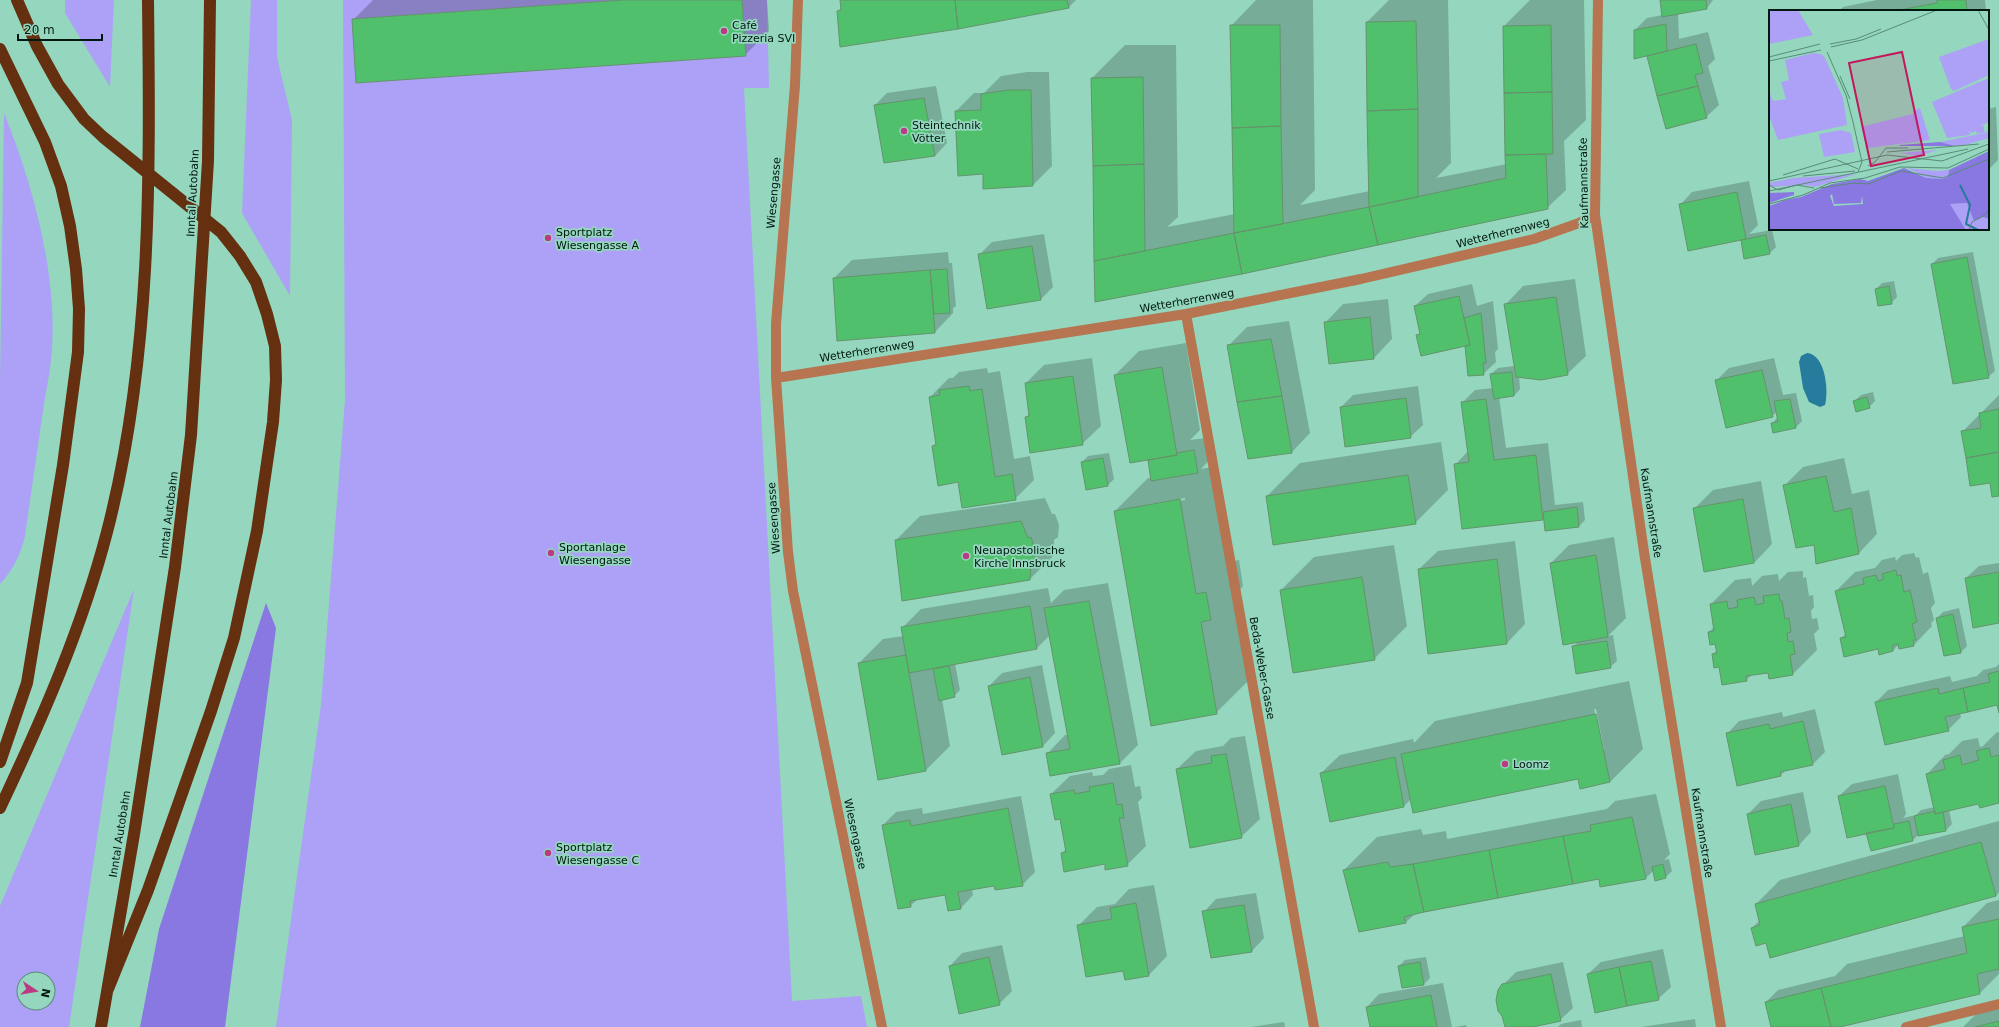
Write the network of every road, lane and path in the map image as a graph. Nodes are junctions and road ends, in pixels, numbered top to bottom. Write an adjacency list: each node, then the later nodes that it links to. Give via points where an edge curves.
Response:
1 (17, 0): 12 (highway, via 37,46 58,84 84,119 221,232 240,256 256,282 275,346 273,422 257,531 234,638 148,890)
2 (148, 0): 11 (highway, via 147,239 141,334 130,421 107,532 75,634 34,735)
3 (210, 0): 12 (highway, Inntal Autobahn, via 208,161 191,436 175,568)
4 (798, 0): 9 (street, Wiesengasse, via 795,85 776,324)
5 (1598, 0): 7 (street, Kaufmannstraße)
6 (0, 48): 10 (highway, via 45,142 61,186 71,233 79,309 78,352 65,450 27,683)
7 (1595, 215): 8 (street, Wetterherrenweg, via 1579,224 1527,240 1361,279); 17 (street, Kaufmannstraße, via 1644,552)
8 (1186, 314): 9 (street, Wetterherrenweg); 16 (street, Beda-Weber-Gasse)
9 (776, 378): 15 (street, Wiesengasse, via 793,591)
10 (0, 762)
11 (0, 808)
12 (108, 988): 14 (highway, Inntal Autobahn)
13 (1999, 1004): 18 (street)
14 (101, 1027)
15 (882, 1027)
16 (1314, 1027)
17 (1721, 1027)
18 (1906, 1027)

